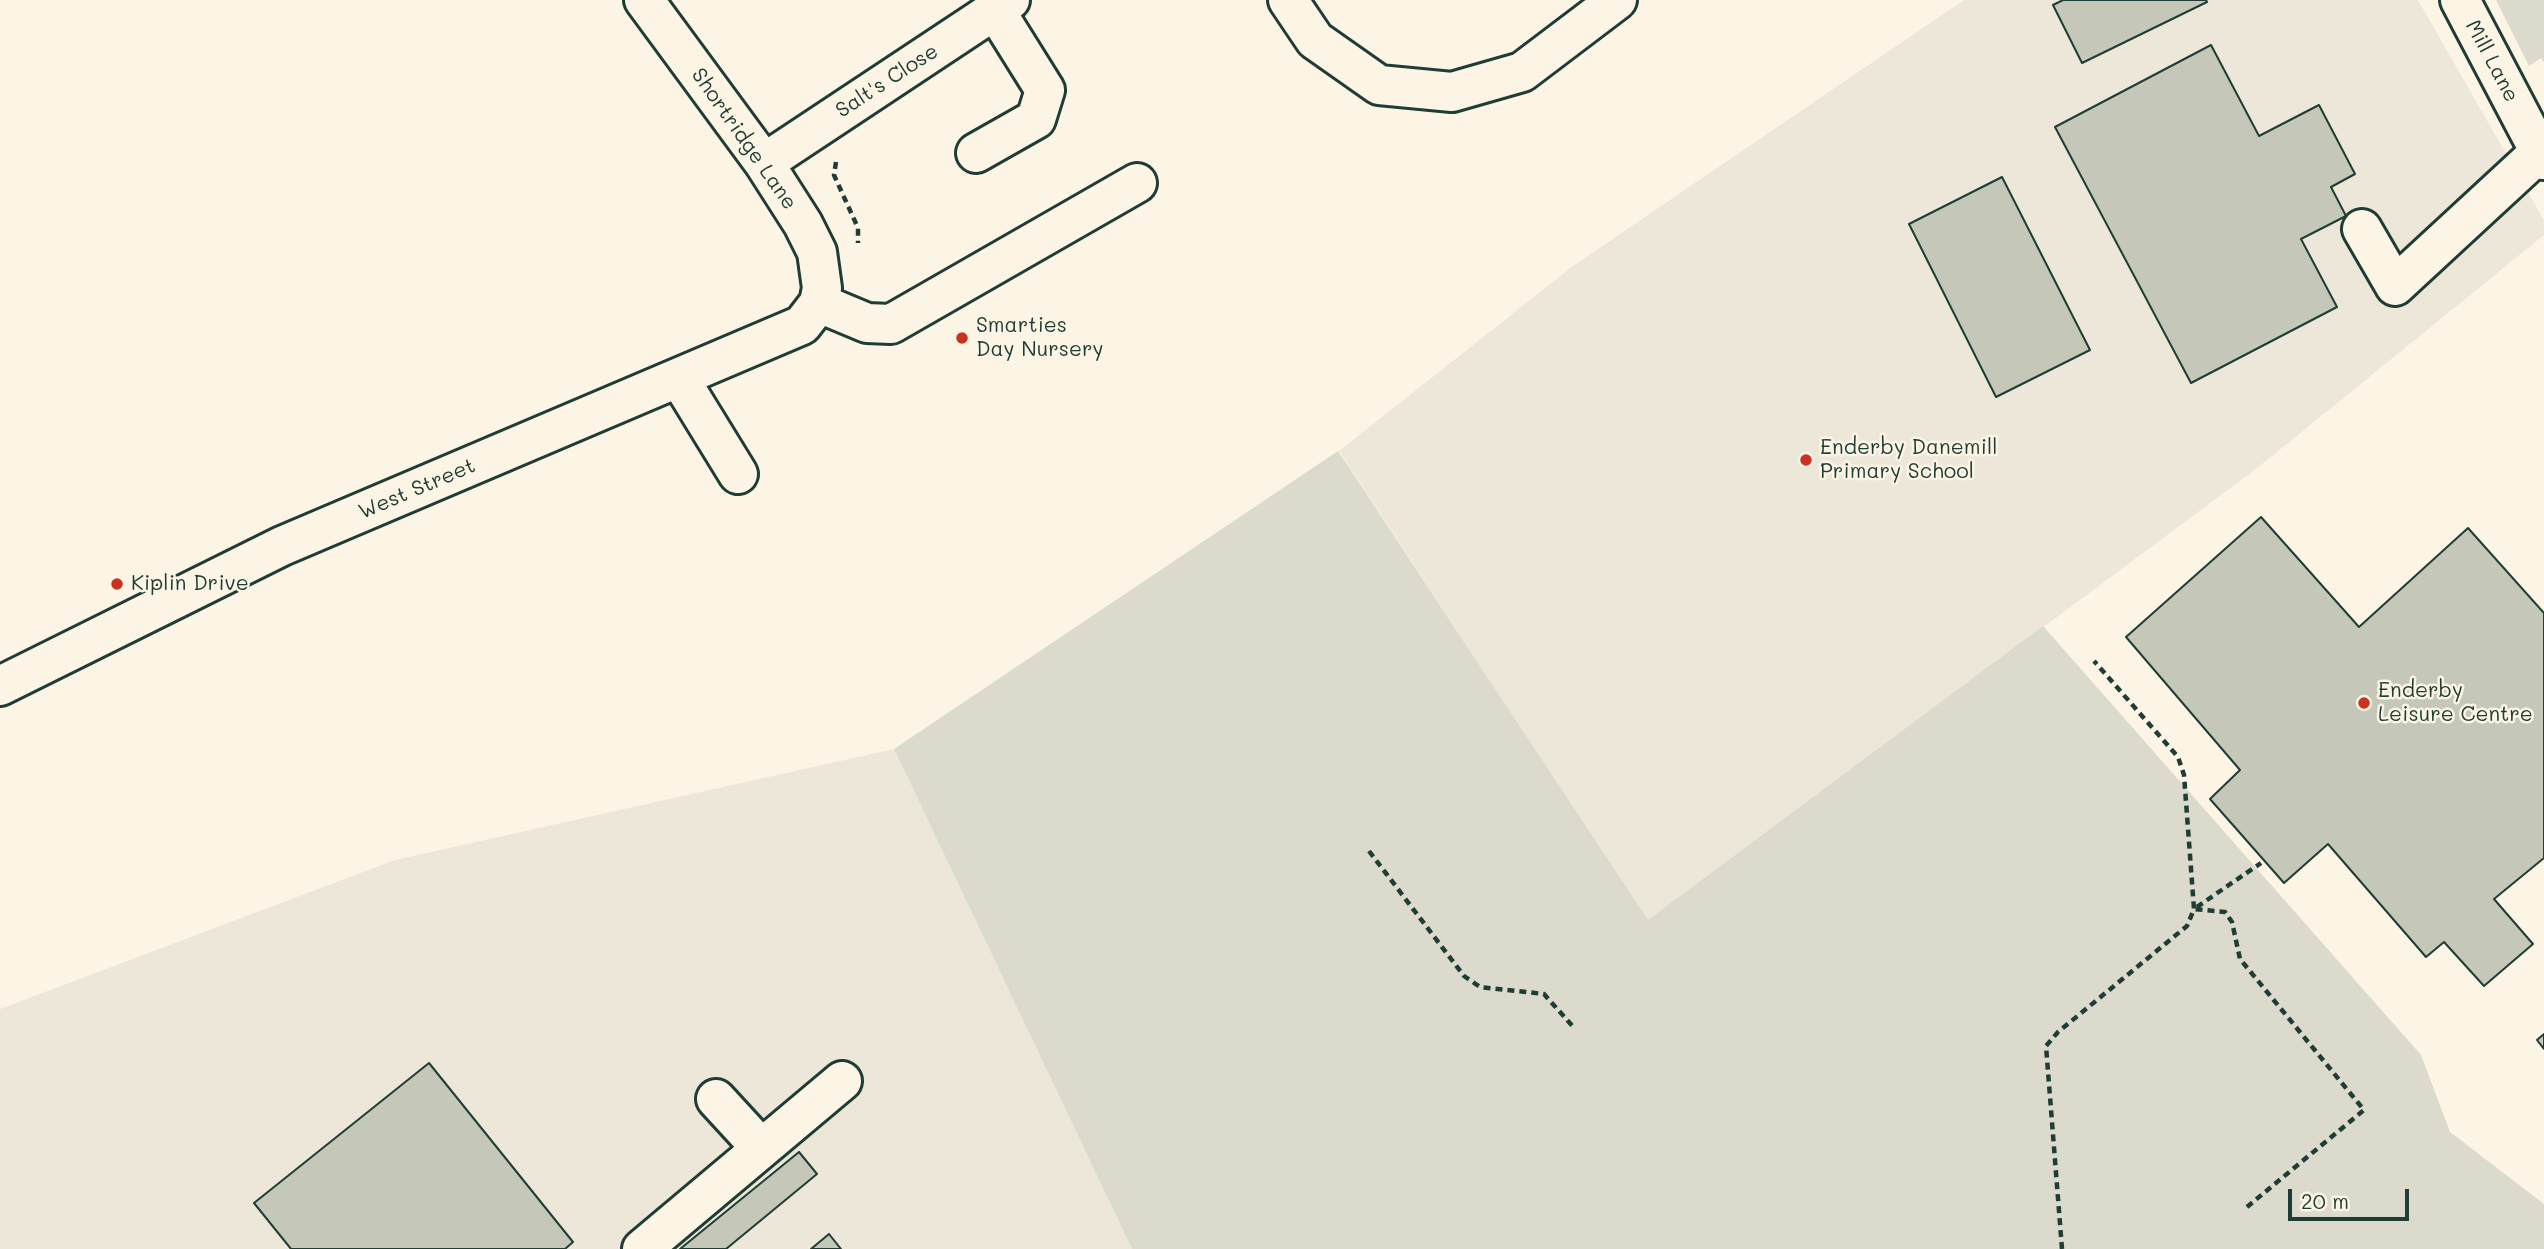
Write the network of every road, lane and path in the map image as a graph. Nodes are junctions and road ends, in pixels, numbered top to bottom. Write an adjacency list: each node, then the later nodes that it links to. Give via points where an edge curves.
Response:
1 (644, 0): 8 (street, Shortridge Lane)
2 (1288, 0): 3 (street, via 1315,40 1379,85 1452,92 1522,72)
3 (1617, 0)
4 (2460, 0): 7 (street, Mill Lane)
5 (1003, 5): 6 (street, via 1045,90 1037,119); 8 (street, Salt's Close)
6 (976, 153)
7 (2542, 156): 10 (street, via 2395,286)
8 (764, 163): 11 (street, Shortridge Lane, via 817,252)
9 (1137, 183): 11 (street, via 891,324 867,323)
10 (2362, 229)
11 (820, 296): 12 (street, West Street, via 802,325)
12 (679, 377): 13 (street); 15 (street, West Street, via 282,546)
13 (738, 474)
14 (2094, 661): 18 (path, via 2178,757 2184,775)
15 (0, 686)
16 (1369, 851): 19 (path, via 1464,976 1480,987 1544,994)
17 (2261, 863): 18 (path)
18 (2194, 909): 23 (path, via 2225,912 2241,959 2364,1110); 25 (path, via 2187,926 2046,1046)
19 (1574, 1029)
20 (842, 1081): 22 (street)
21 (716, 1099): 22 (street)
22 (761, 1148): 24 (street)
23 (2247, 1207)
24 (642, 1249)
25 (2062, 1249)

